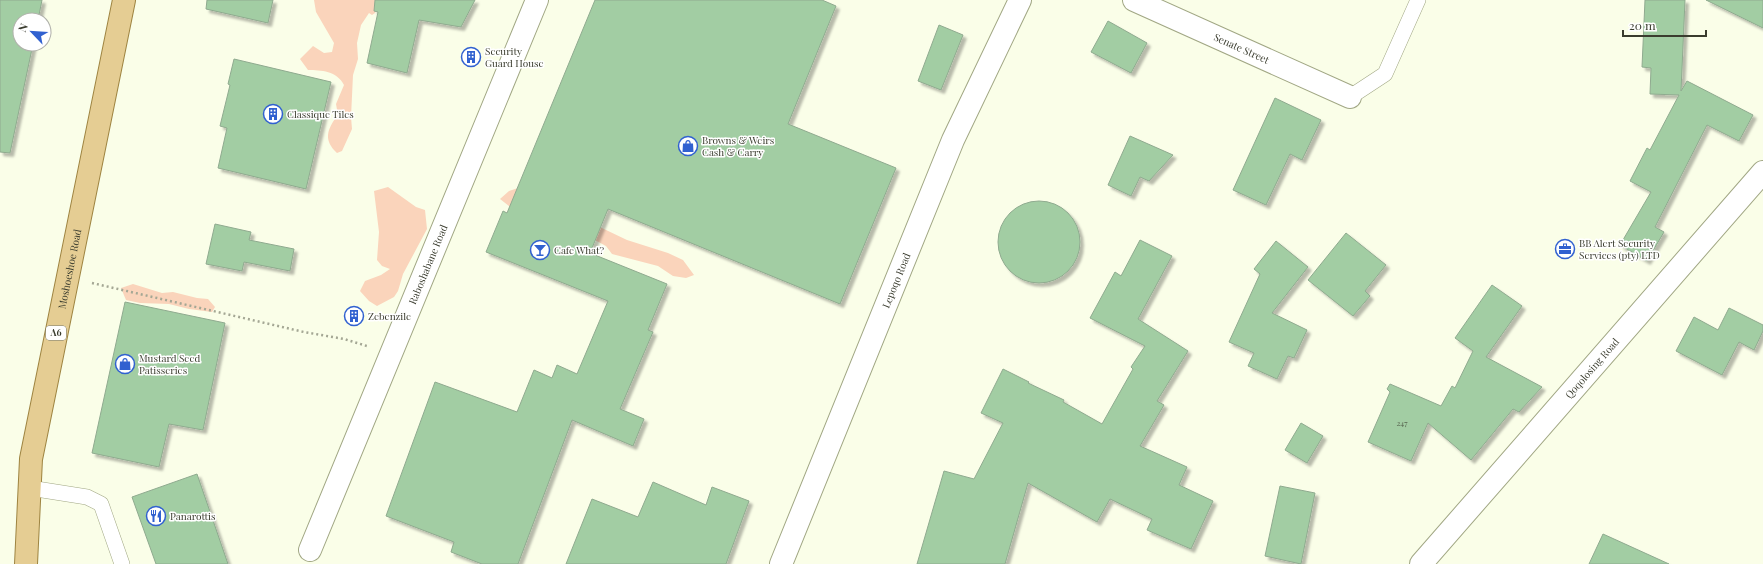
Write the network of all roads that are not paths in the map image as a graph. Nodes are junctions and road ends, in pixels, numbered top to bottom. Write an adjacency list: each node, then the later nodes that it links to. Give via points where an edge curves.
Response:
1 (124, 0): 8 (main road, Moshoeshoe Road / A6, via 31,459)
2 (537, 0): 9 (street, Raboshabane Road)
3 (1020, 0): 12 (street, Lepoqo Road, via 953,140)
4 (1134, 0): 6 (street, Senate Street)
5 (1418, 0): 6 (lane, via 1385,74)
6 (1350, 97)
7 (1763, 172): 13 (street, Qoqolosing Road)
8 (30, 488): 10 (main road, Moshoeshoe Road / A6); 11 (lane, via 87,497 101,504)
9 (310, 550)
10 (26, 564)
11 (122, 564)
12 (781, 564)
13 (1421, 564)

